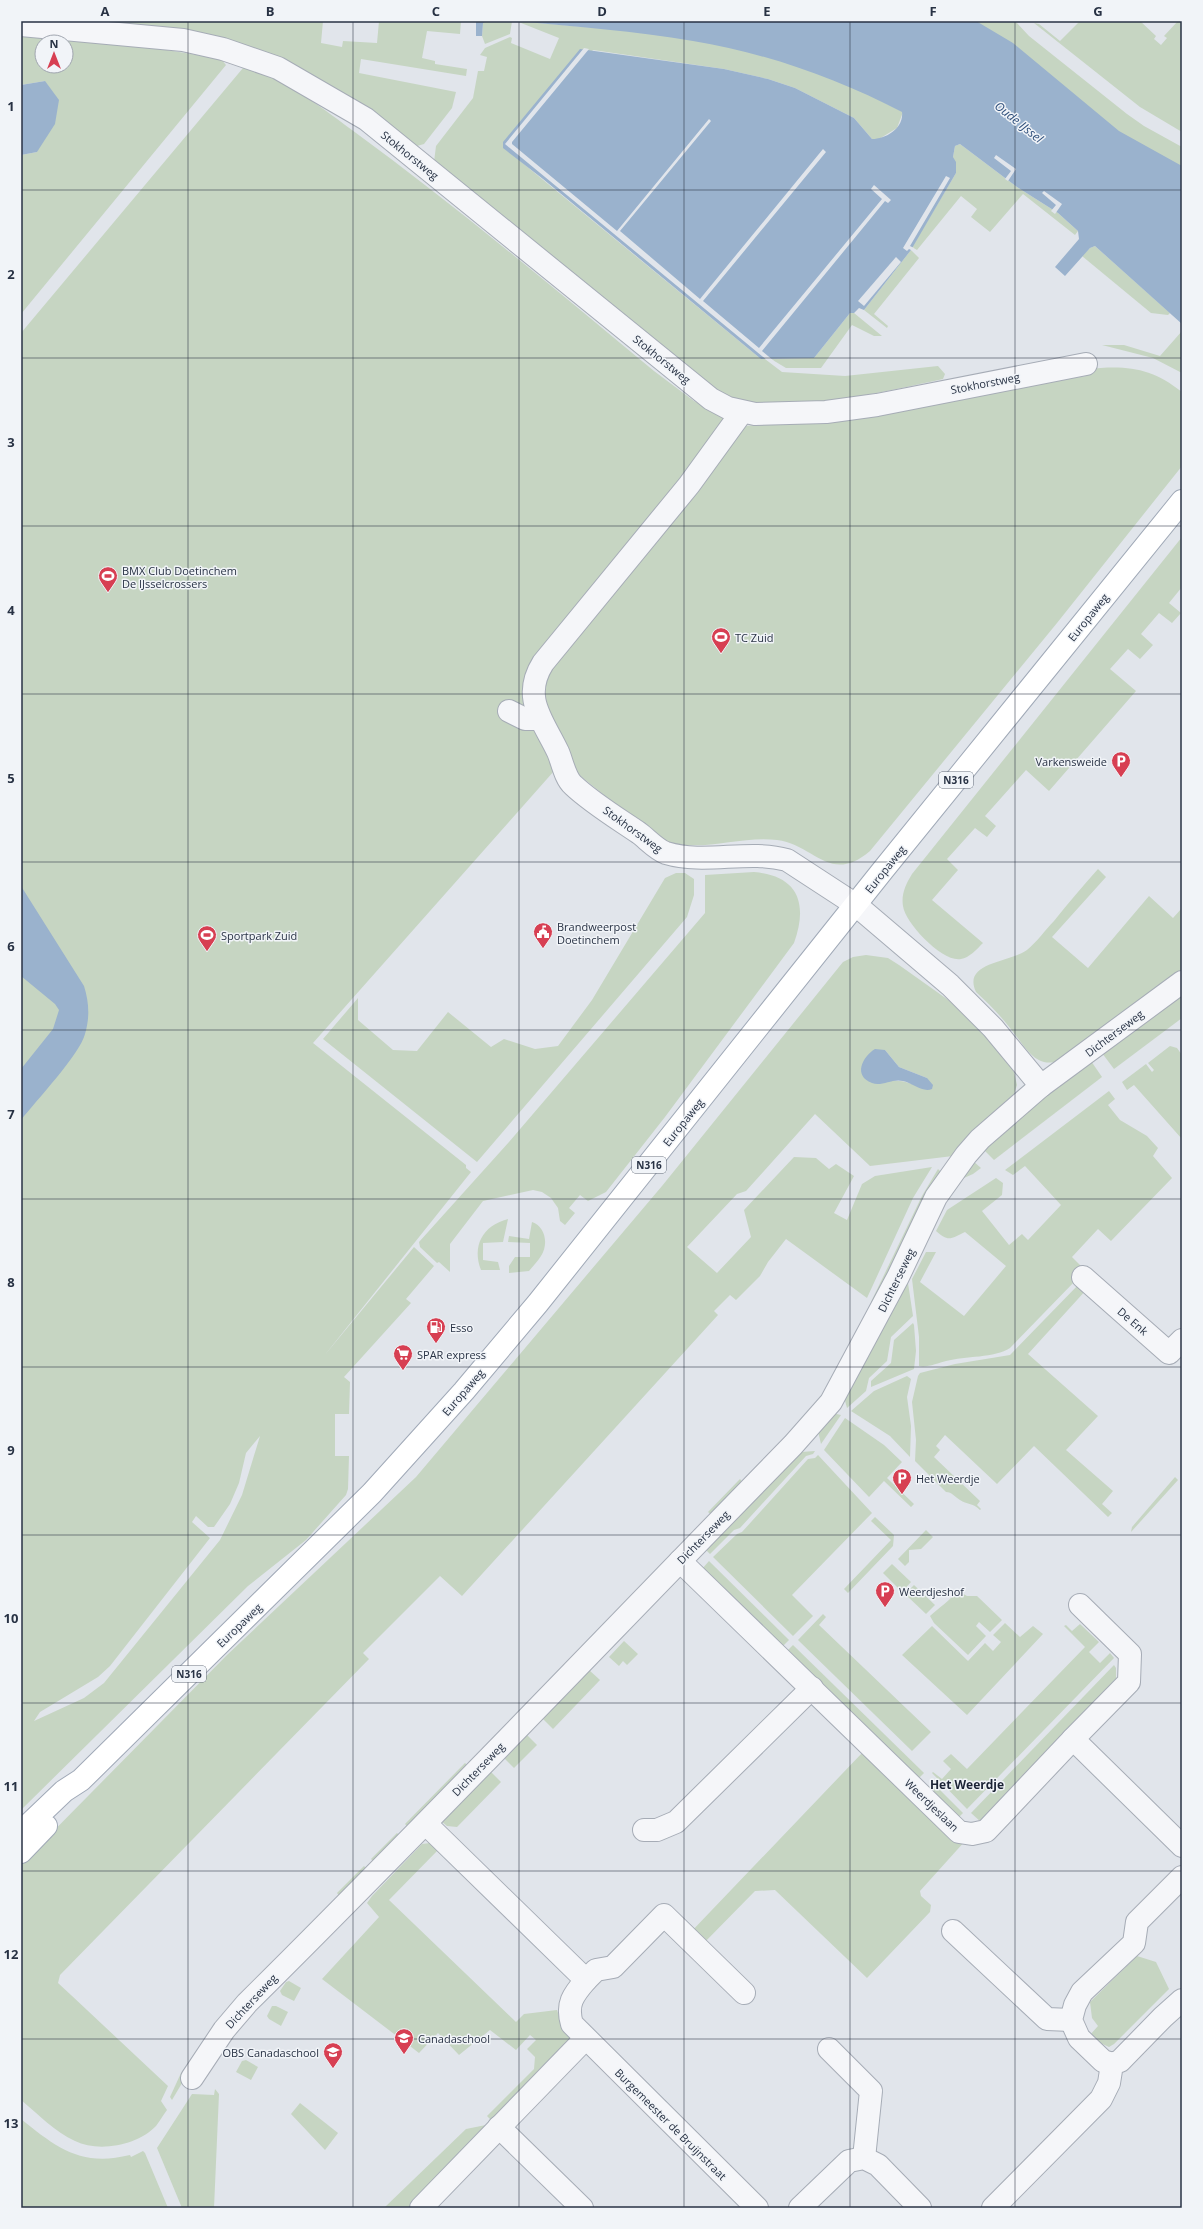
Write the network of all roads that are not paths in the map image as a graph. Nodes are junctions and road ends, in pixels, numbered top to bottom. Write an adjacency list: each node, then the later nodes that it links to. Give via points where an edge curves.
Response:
1 (21, 24): 3 (street, Stokhorstweg, via 183,40 223,48 278,68 366,119 711,399)
2 (1086, 364): 3 (street, Stokhorstweg, via 877,405 826,412)
3 (742, 412): 6 (street, Stokhorstweg, via 689,485 543,662 535,675 533,691)
4 (1182, 501): 7 (main road, Europaweg / N316)
5 (508, 711): 6 (street, via 525,719)
6 (540, 719): 7 (street, Stokhorstweg, via 558,751 571,784 664,852 706,859 776,857 786,860)
7 (856, 905): 9 (street, via 977,1010); 16 (main road, Europaweg / N316, via 538,1303 464,1391 367,1498)
8 (1182, 982): 9 (street, Dichterseweg)
9 (1041, 1086): 12 (street, Dichterseweg, via 980,1139 950,1175 936,1197 895,1283 831,1402)
10 (1083, 1277): 11 (street, De Enk, via 1170,1353)
11 (1182, 1340)
12 (680, 1561): 14 (street, Weerdjeslaan); 17 (street, Dichterseweg)
13 (1080, 1605): 15 (street, Weerdjeslaan, via 1130,1654 1129,1682)
14 (812, 1688): 15 (street, Weerdjeslaan, via 959,1832 965,1834 986,1831); 18 (street, via 676,1822 657,1830)
15 (1073, 1739): 20 (street)
16 (81, 1780): 19 (main road, Europaweg / N316, via 64,1791); 21 (main road, Europaweg / N316, via 74,1800)
17 (426, 1824): 24 (street); 31 (street, Dichterseweg, via 247,2003 224,2030)
18 (644, 1830)
19 (21, 1832)
20 (1182, 1846)
21 (21, 1852)
22 (1182, 1876): 27 (street, via 1138,1922 1134,1943 1082,1992)
23 (953, 1931): 27 (street, via 1047,2019)
24 (586, 1980): 25 (street, Burgemeester de Bruijnstraat, via 596,1970 612,1967 664,1915); 28 (street, Burgemeester de Bruijnstraat, via 572,1997 569,2010 572,2024)
25 (744, 1993)
26 (1182, 2000): 30 (street, via 1120,2061)
27 (1071, 2020): 30 (street, via 1079,2038 1103,2061)
28 (585, 2039): 32 (street); 36 (street, Burgemeester de Bruijnstraat)
29 (829, 2049): 33 (street, via 871,2091)
30 (1112, 2064): 39 (street, via 1109,2083 1101,2098)
31 (192, 2078)
32 (499, 2127): 34 (street); 35 (street)
33 (864, 2158): 37 (street, via 849,2161); 38 (street, via 878,2165)
34 (421, 2208)
35 (582, 2208)
36 (757, 2208)
37 (800, 2208)
38 (920, 2208)
39 (993, 2208)

